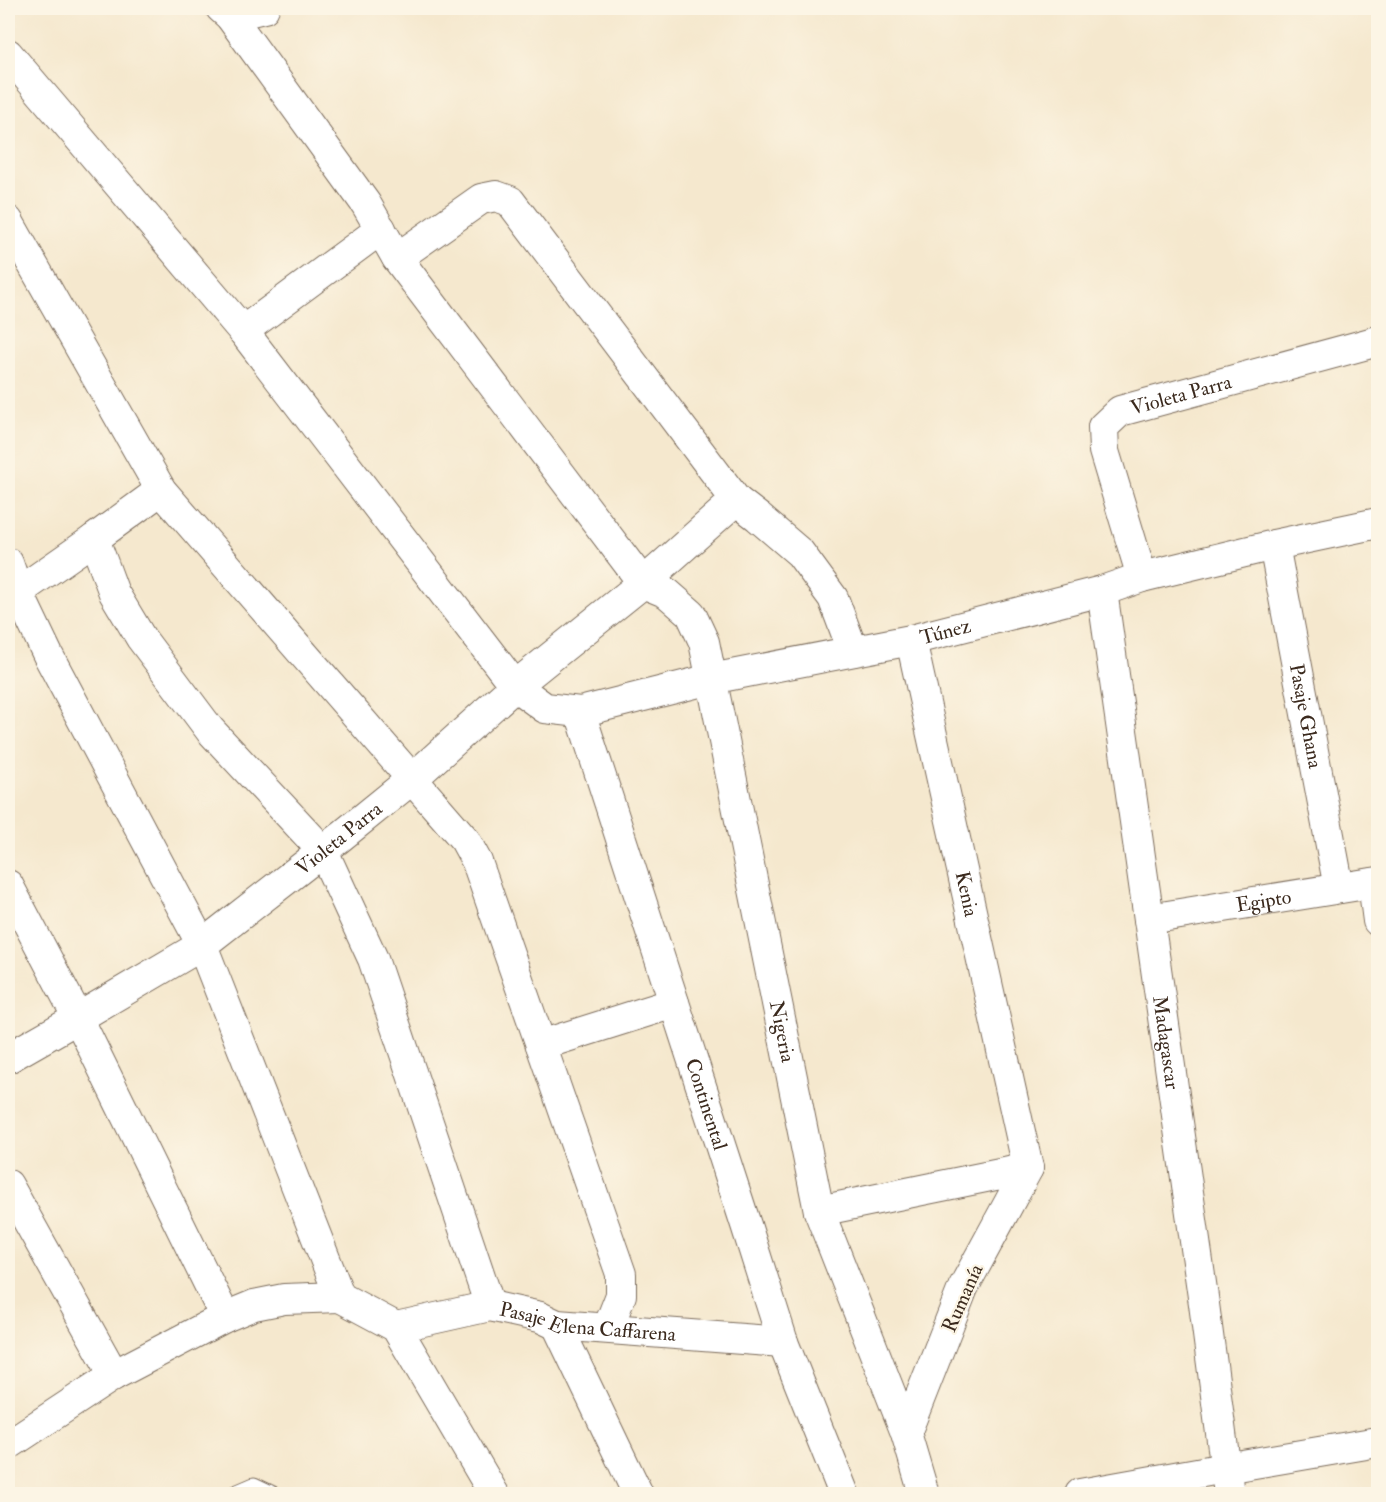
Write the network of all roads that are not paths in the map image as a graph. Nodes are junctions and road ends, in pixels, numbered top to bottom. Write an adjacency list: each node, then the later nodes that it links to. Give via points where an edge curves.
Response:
1 (264, 8): 2 (street)
2 (225, 12): 5 (street)
3 (8, 54): 7 (street, Túnez)
4 (8, 221): 9 (street)
5 (381, 229): 6 (street); 7 (street)
6 (398, 258): 10 (street, via 481,199 496,196 510,201); 16 (street)
7 (243, 331): 22 (street, Túnez)
8 (1378, 341): 15 (street, Violeta Parra, via 1120,411 1103,427 1104,451)
9 (161, 490): 12 (street); 24 (street)
10 (735, 500): 16 (street, Violeta Parra); 20 (street, via 800,554 833,598)
11 (1378, 523): 13 (street, Túnez)
12 (94, 539): 18 (street); 25 (street, via 114,593 141,638 210,730)
13 (1274, 545): 15 (street, Túnez); 28 (street, Pasaje Ghana)
14 (8, 563): 18 (street)
15 (1143, 577): 17 (street, Túnez)
16 (643, 583): 21 (street, Nigeria, via 667,593 691,614 704,642); 22 (street, Violeta Parra)
17 (1102, 591): 19 (street, Túnez); 29 (street, Madagascar)
18 (13, 594): 31 (street)
19 (911, 640): 20 (street, Túnez); 36 (street, Kenia)
20 (852, 651): 21 (street, Túnez)
21 (711, 679): 23 (street, Túnez); 38 (street, Nigeria)
22 (515, 686): 23 (street, Túnez, via 545,708); 24 (street, Violeta Parra)
23 (580, 712): 32 (street, Continental)
24 (412, 779): 25 (street, Violeta Parra); 34 (street, via 465,840 477,862)
25 (323, 851): 31 (street, Violeta Parra); 40 (street, via 373,959)
26 (1376, 883): 28 (street, Egipto); 30 (street)
27 (8, 885): 33 (street)
28 (1339, 888): 29 (street, Egipto)
29 (1149, 919): 50 (street, Madagascar)
30 (1378, 921)
31 (202, 945): 33 (street, Violeta Parra); 39 (street)
32 (674, 1003): 34 (street); 45 (street, Continental)
33 (78, 1018): 35 (street, Violeta Parra); 41 (street)
34 (541, 1045): 44 (street, via 621,1274 621,1295)
35 (8, 1058)
36 (1025, 1157): 38 (street, via 994,1176); 47 (street, Rumanía, via 963,1288)
37 (8, 1185): 46 (street)
38 (819, 1210): 47 (street, Nigeria)
39 (340, 1297): 41 (street, via 284,1299 254,1305); 43 (street)
40 (490, 1306): 42 (street, Pasaje Elena Caffarena, via 540,1317); 43 (street, Pasaje Elena Caffarena)
41 (225, 1317): 46 (street)
42 (557, 1325): 44 (street, Pasaje Elena Caffarena); 54 (street)
43 (396, 1327): 53 (street)
44 (608, 1328): 45 (street, Pasaje Elena Caffarena)
45 (783, 1342): 55 (street, Continental)
46 (114, 1375): 49 (street)
47 (906, 1433): 56 (street, Nigeria)
48 (1378, 1442): 50 (street)
49 (8, 1445)
50 (1227, 1481): 57 (street)
51 (233, 1494): 52 (lane, via 254,1485)
52 (273, 1494)
53 (494, 1494)
54 (638, 1494)
55 (844, 1494)
56 (924, 1494)
57 (1080, 1494)

